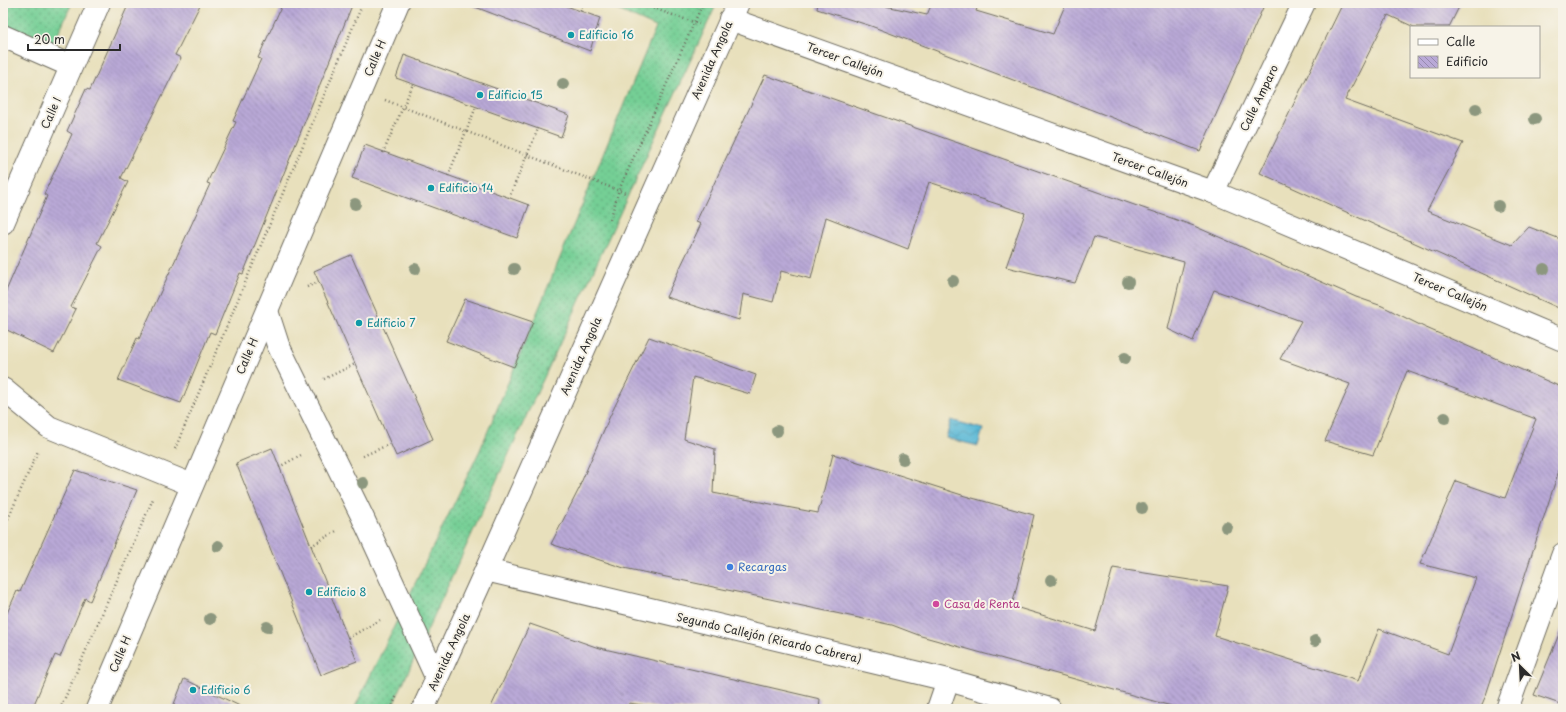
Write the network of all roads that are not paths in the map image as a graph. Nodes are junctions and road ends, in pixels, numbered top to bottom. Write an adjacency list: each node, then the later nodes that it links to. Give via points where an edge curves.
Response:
1 (99, 3): 6 (street, Calle I)
2 (398, 3): 9 (street, Calle H)
3 (1304, 3): 7 (street, Calle Amparo)
4 (731, 18): 7 (street, Tercer Callejón); 14 (street, Avenida Angola)
5 (3, 36): 6 (street)
6 (71, 66): 8 (street, Calle I)
7 (1213, 192): 10 (street, Tercer Callejón)
8 (3, 223)
9 (267, 311): 12 (street, Calle H); 15 (street, via 278,345 405,606)
10 (1563, 340)
11 (3, 389): 12 (street, via 49,427)
12 (192, 485): 17 (street, Calle H)
13 (1563, 554): 21 (street)
14 (486, 570): 15 (street, Avenida Angola); 16 (street, Segundo Callejón (Ricardo Cabrera))
15 (437, 679): 18 (street, Avenida Angola)
16 (948, 680): 19 (street); 20 (street, Segundo Callejón (Ricardo Cabrera))
17 (97, 709)
18 (423, 709)
19 (938, 709)
20 (1050, 709)
21 (1507, 709)

